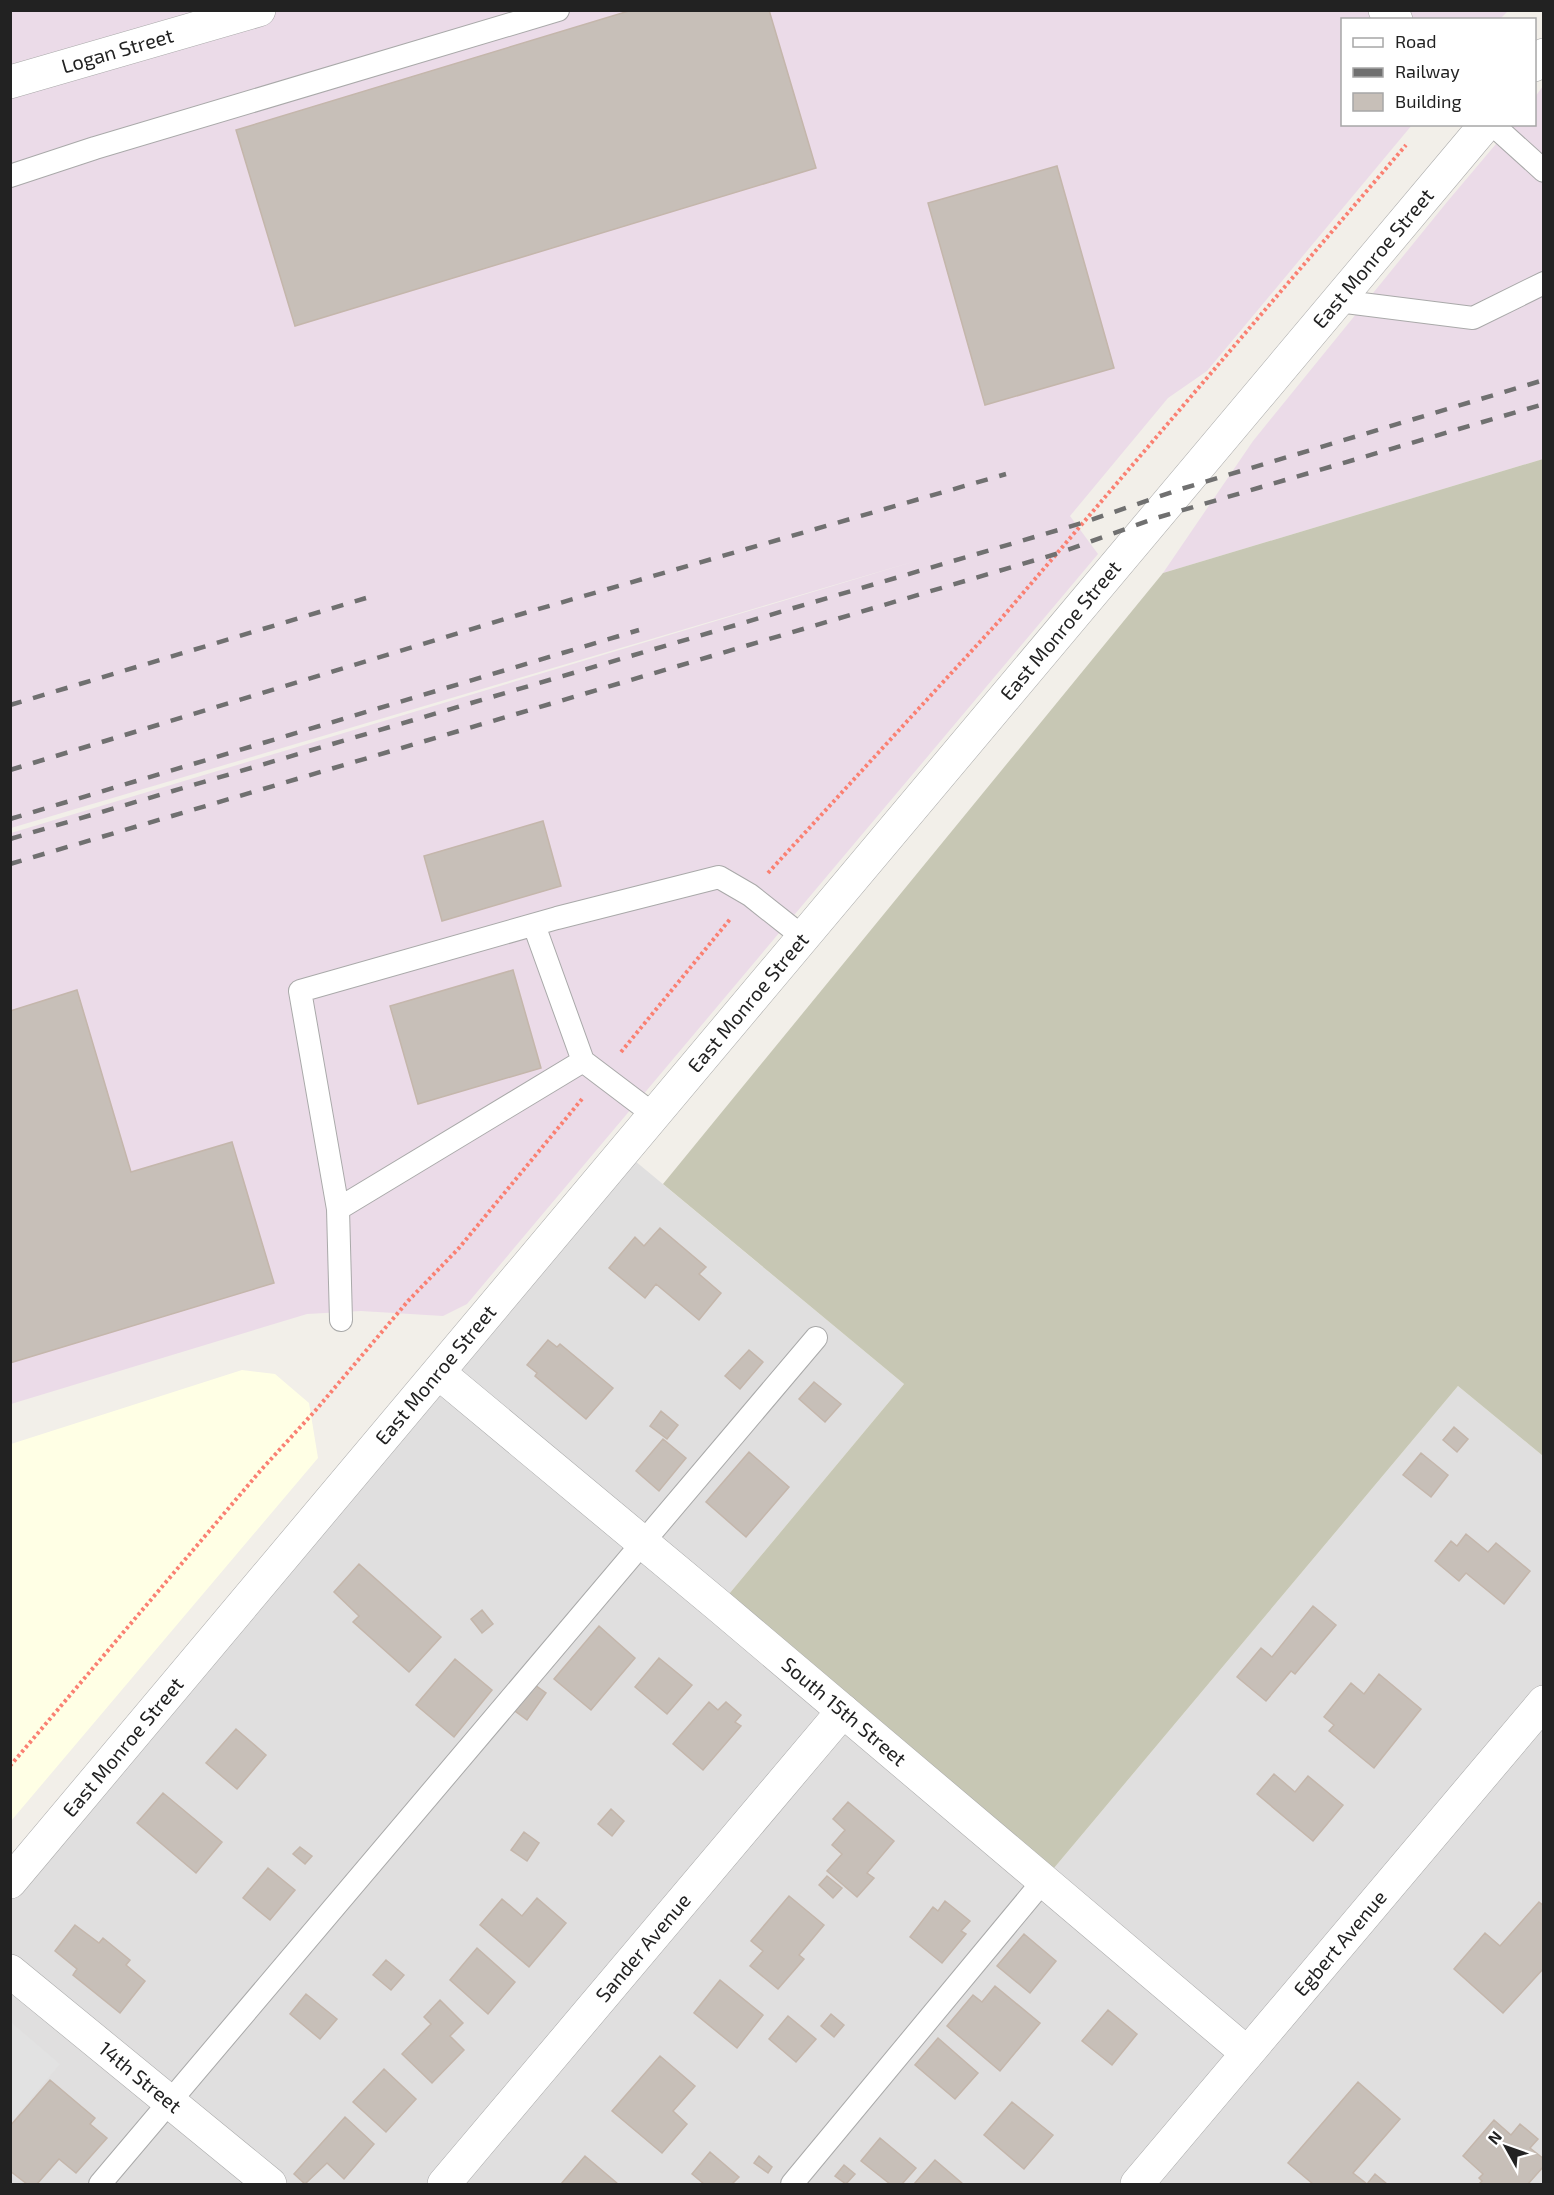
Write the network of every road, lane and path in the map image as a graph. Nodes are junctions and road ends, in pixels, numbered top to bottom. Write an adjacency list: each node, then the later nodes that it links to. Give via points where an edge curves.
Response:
1 (259, 10): 3 (street, Logan Street)
2 (558, 10): 8 (lane)
3 (10, 81)
4 (1484, 126): 10 (street, East Monroe Street)
5 (1494, 126): 7 (lane)
6 (1406, 145): 11 (path, via 1000,620)
7 (1544, 171)
8 (10, 176)
9 (1544, 283): 10 (lane, via 1473,318)
10 (1338, 301): 13 (street, East Monroe Street)
11 (750, 895): 12 (lane, via 719,877); 13 (lane); 15 (path)
12 (534, 925): 14 (lane); 17 (lane, via 300,991)
13 (803, 937): 16 (street, East Monroe Street)
14 (583, 1061): 15 (lane); 17 (lane)
15 (602, 1075): 16 (lane); 24 (path, via 459,1248 408,1300)
16 (653, 1114): 20 (street, East Monroe Street)
17 (338, 1209): 18 (lane)
18 (341, 1320)
19 (816, 1338): 21 (lane)
20 (439, 1373): 21 (street, South 15th Street); 26 (street, East Monroe Street)
21 (642, 1542): 23 (street, South 15th Street); 29 (lane)
22 (1544, 1702): 28 (street, Egbert Avenue)
23 (843, 1711): 25 (street, South 15th Street); 32 (street, Sander Avenue)
24 (10, 1766)
25 (1044, 1880): 28 (street, South 15th Street); 33 (lane)
26 (10, 1882)
27 (10, 1971): 29 (street, 14th Street)
28 (1247, 2053): 34 (street, Egbert Avenue)
29 (169, 2102): 30 (lane); 31 (street, 14th Street)
30 (100, 2184)
31 (270, 2184)
32 (444, 2184)
33 (792, 2184)
34 (1137, 2184)

